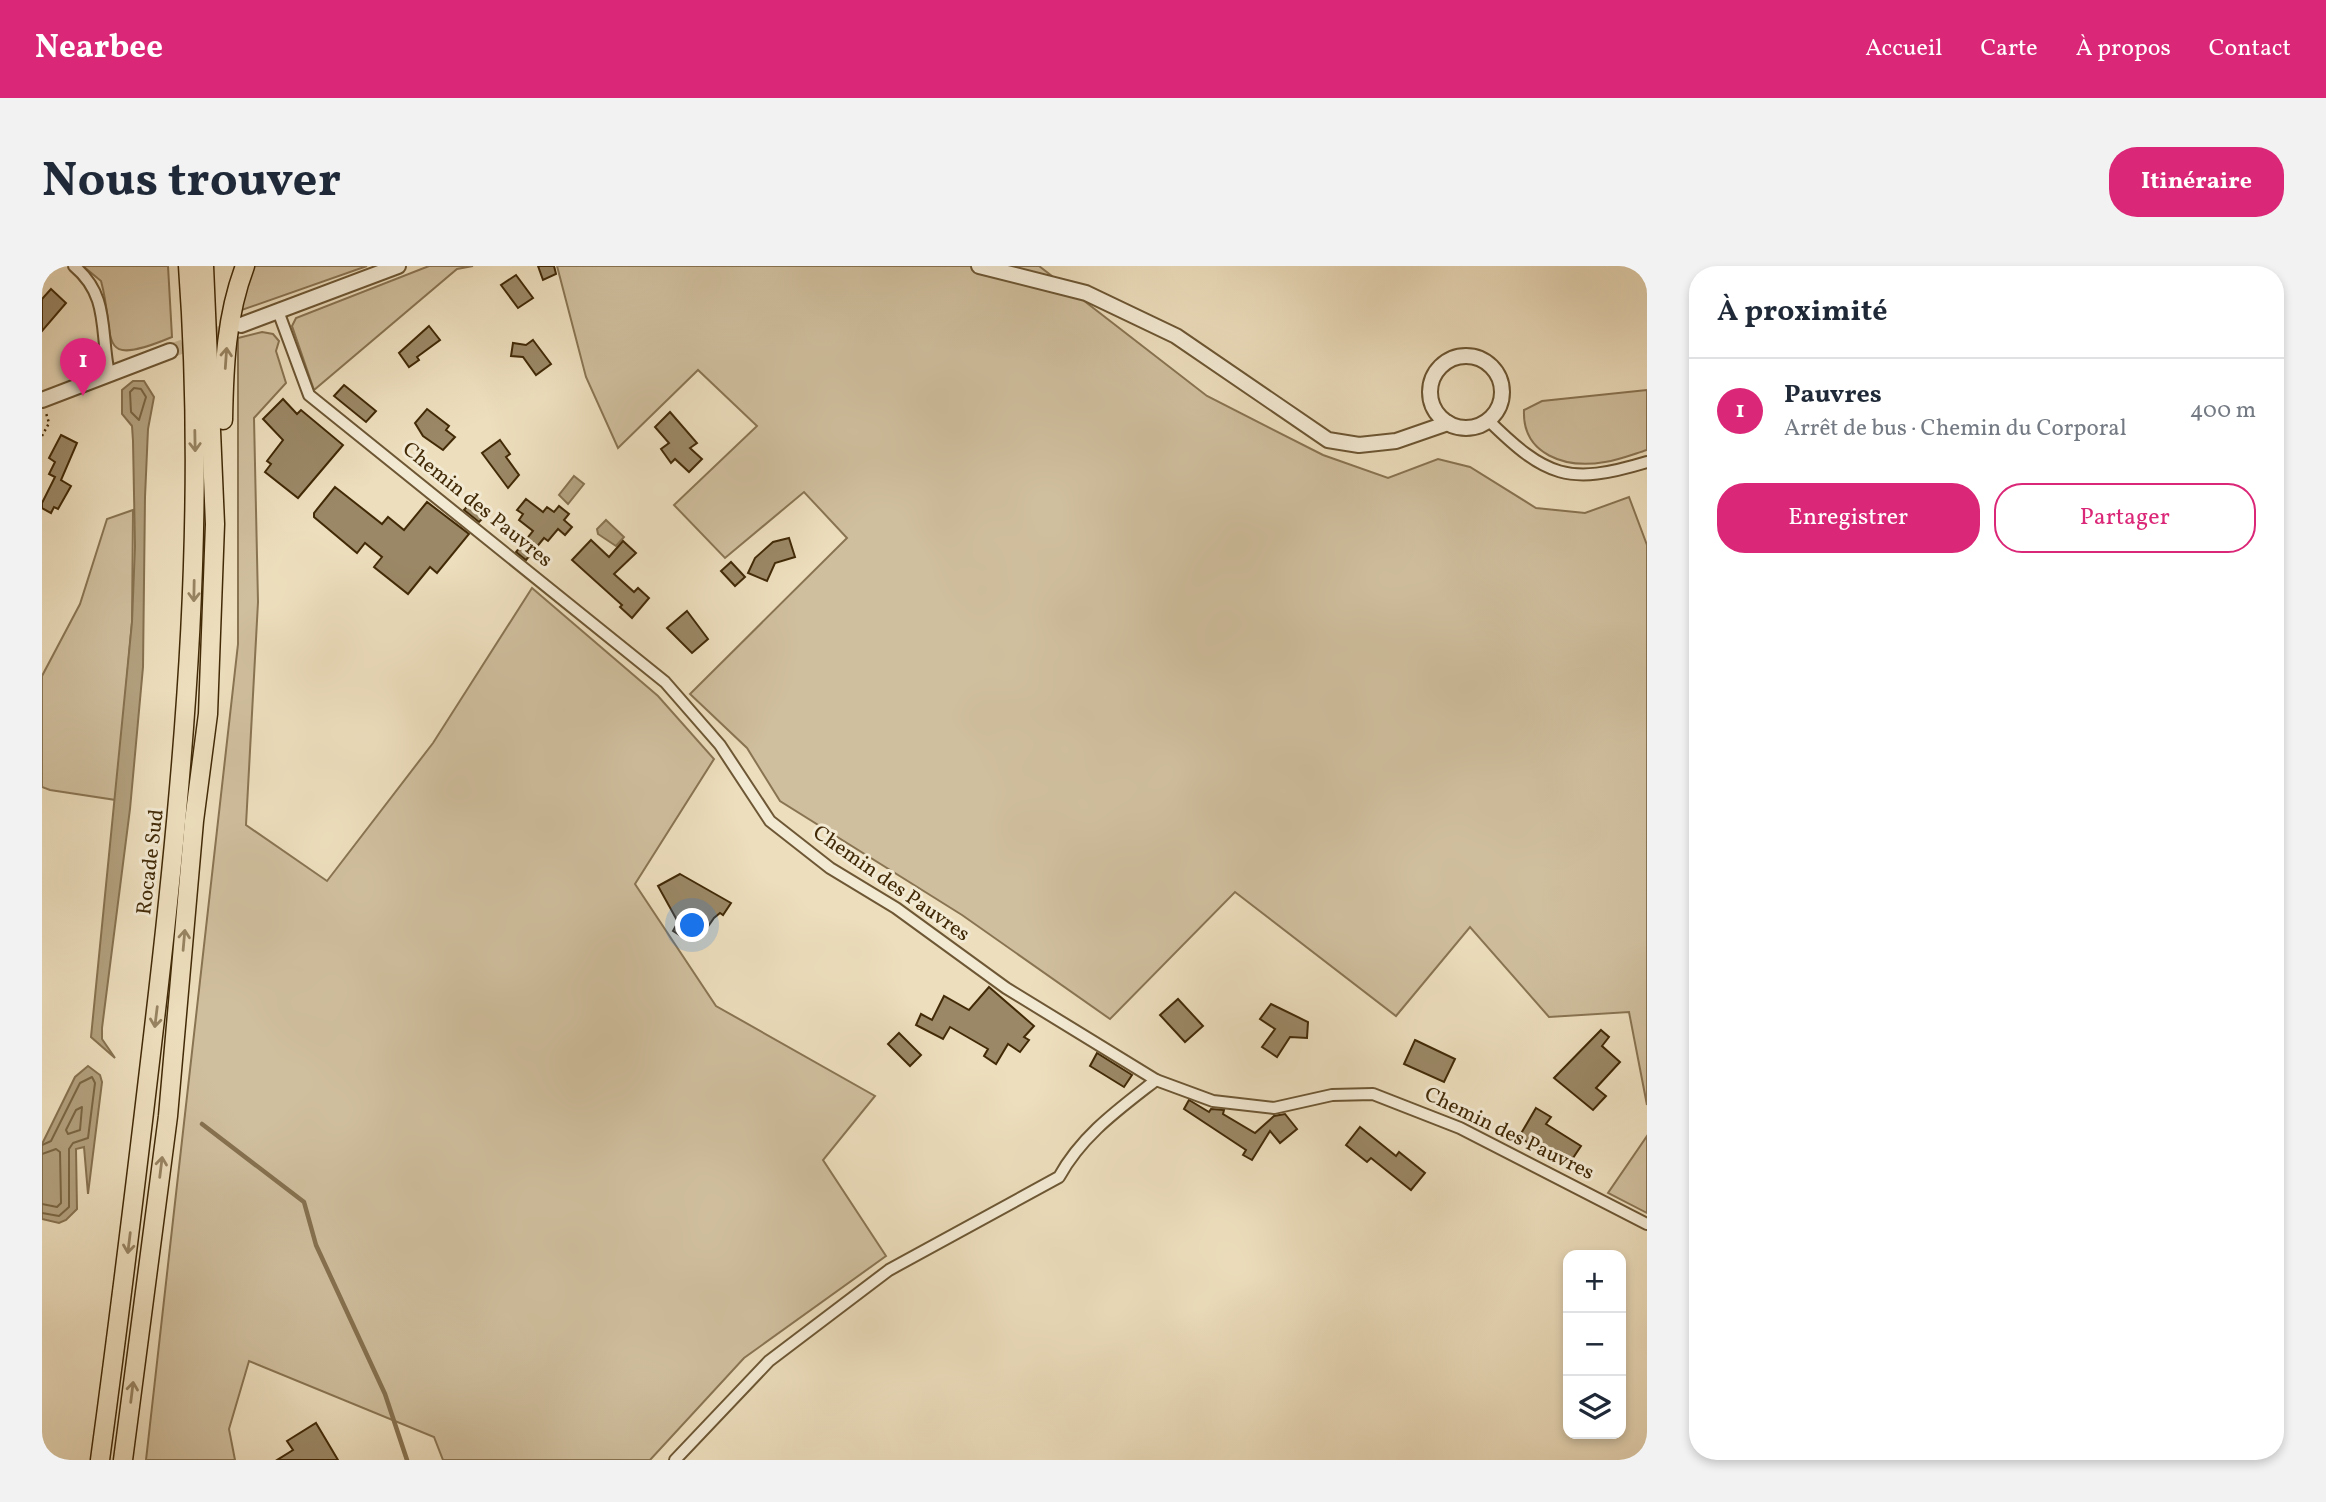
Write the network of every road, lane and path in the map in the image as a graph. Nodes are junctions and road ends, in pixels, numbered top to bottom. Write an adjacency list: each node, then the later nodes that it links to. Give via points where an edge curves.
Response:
1 (74, 266): 10 (street, via 98,295)
2 (186, 266): 21 (highway, Rocade Sud, one-way to 21, via 196,523 180,803)
3 (204, 266): 18 (highway, Rocade Sud)
4 (245, 266): 18 (highway, one-way to 4, via 222,500 227,334)
5 (398, 266): 7 (street)
6 (979, 266): 16 (street, via 1086,293 1176,336 1328,440 1359,445)
7 (278, 311): 8 (street); 19 (street, Chemin des Pauvres, via 309,395 665,682 720,745 770,821 830,868 896,908 1006,988)
8 (241, 325)
9 (170, 351): 10 (street)
10 (109, 374): 11 (street)
11 (42, 400): 15 (path, via 49,423)
12 (1435, 409): 13 (street, via 1430,389 1438,370 1453,359 1472,356 1488,363 1501,385 1500,404); 14 (street); 16 (street)
13 (1488, 420): 14 (street, via 1473,427); 17 (street, via 1518,449 1556,473 1598,475)
14 (1448, 423): 16 (street)
15 (42, 436)
16 (1408, 436)
17 (1647, 462)
18 (215, 524): 22 (highway, Rocade Sud, one-way to 18, via 167,1116 208,715)
19 (1156, 1080): 20 (street, Chemin des Pauvres, via 1213,1101 1274,1108 1332,1095 1373,1094 1460,1128); 23 (street, via 1102,1122 1072,1153 1059,1177 889,1270 769,1361)
20 (1647, 1224)
21 (100, 1460)
22 (123, 1460)
23 (675, 1460)

